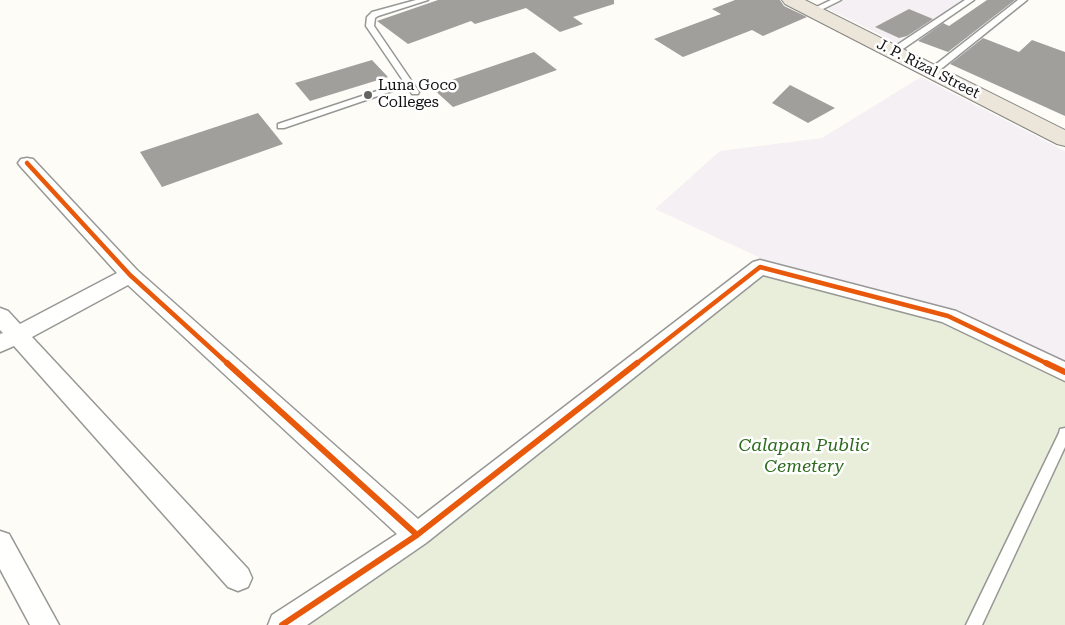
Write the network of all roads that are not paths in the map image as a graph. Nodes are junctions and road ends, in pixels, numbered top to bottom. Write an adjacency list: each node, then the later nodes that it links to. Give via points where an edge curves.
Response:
1 (424, 0): 9 (lane, via 375,14 370,26)
2 (791, 0): 6 (highway, J. P. Rizal Street)
3 (837, 0): 6 (lane)
4 (970, 0): 7 (lane)
5 (1023, 0): 8 (lane)
6 (812, 11): 7 (highway, J. P. Rizal Street)
7 (894, 52): 8 (highway, J. P. Rizal Street)
8 (933, 71): 12 (highway, J. P. Rizal Street)
9 (409, 84): 10 (lane); 11 (lane)
10 (415, 92)
11 (281, 126)
12 (1065, 139)
13 (26, 163): 14 (street)
14 (130, 275): 16 (street); 19 (street)
15 (0, 316): 16 (street)
16 (8, 340): 21 (street)
17 (1065, 372): 19 (street, via 948,316 760,267)
18 (1065, 433): 24 (lane)
19 (417, 536): 23 (street)
20 (0, 543): 22 (street)
21 (238, 578)
22 (45, 625)
23 (282, 625)
24 (974, 625)

